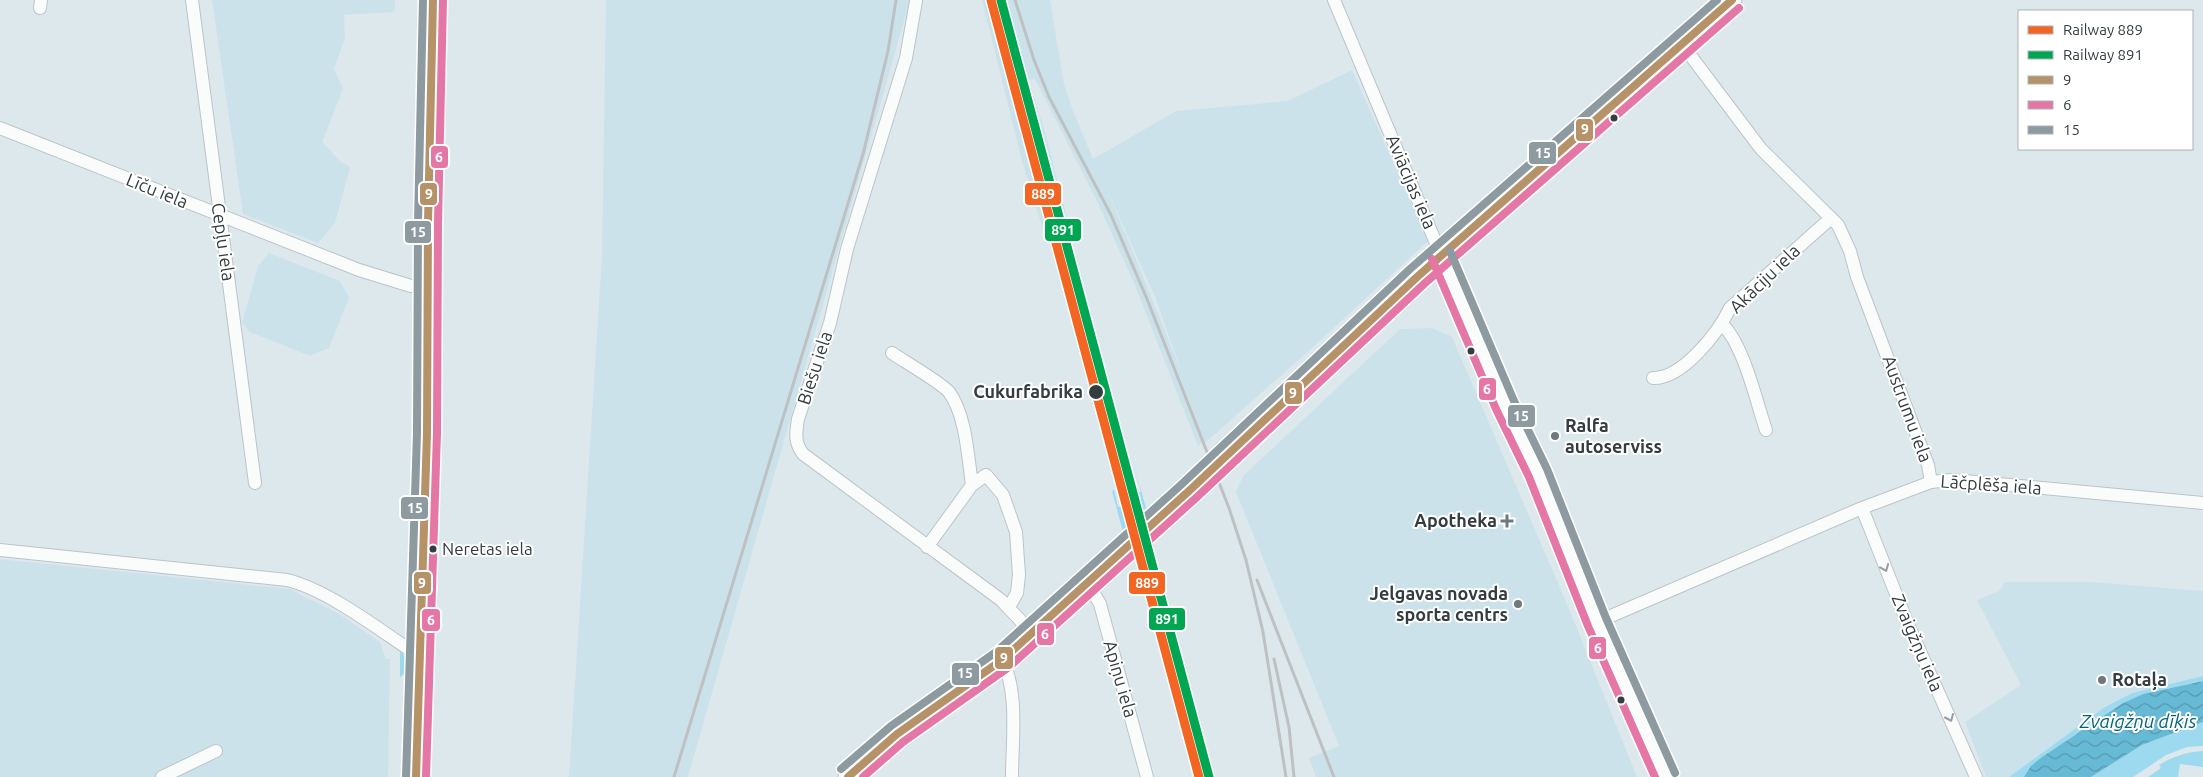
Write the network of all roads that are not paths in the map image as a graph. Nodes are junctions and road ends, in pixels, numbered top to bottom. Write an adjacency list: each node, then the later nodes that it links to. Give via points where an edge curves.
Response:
1 (192, 0): 8 (street, Cepļu iela)
2 (433, 0): 11 (street)
3 (1334, 0): 10 (street, Aviācijas iela)
4 (1732, 0): 6 (main road)
5 (916, 1): 21 (street, Biešu iela, via 906,58 847,249 830,323 798,419 796,436 797,446 804,454)
6 (1681, 43): 9 (street, Austrumu iela, via 1761,150); 10 (main road)
7 (0, 128): 8 (street, Līču iela)
8 (220, 216): 11 (street, Līču iela, via 359,270 412,286); 17 (street, Cepļu iela)
9 (1831, 218): 12 (street, Akāciju iela, via 1730,308); 16 (street, Austrumu iela, via 1838,225 1850,251 1928,465)
10 (1442, 255): 23 (main road); 25 (main road, Aviācijas iela, via 1505,406 1538,473)
11 (428, 286): 27 (street, via 427,433)
12 (1722, 324): 14 (street, via 1680,369 1663,379); 15 (street, Akāciju iela, via 1731,333 1738,349)
13 (892, 353): 18 (street, via 948,392 958,410)
14 (1653, 378)
15 (1766, 430)
16 (1931, 482): 19 (street, Lāčplēša iela, via 1951,480); 20 (street, Lāčplēša iela)
17 (255, 483)
18 (972, 485): 21 (street); 24 (street, via 986,475 1003,495 1016,532 1019,575 1016,593)
19 (2203, 503)
20 (1862, 508): 25 (street, Lāčplēša iela); 36 (street, Zvaigžņu iela, one-way to 36, via 1907,622)
21 (928, 547): 24 (street, Biešu iela)
22 (0, 550): 27 (street, via 302,583)
23 (1088, 583): 26 (main road); 34 (street, Apiņu iela, via 1100,604)
24 (1009, 607): 26 (street, Biešu iela)
25 (1597, 622): 35 (main road, Aviācijas iela)
26 (1030, 634): 28 (main road)
27 (419, 656): 31 (street)
28 (1002, 660): 32 (main road, via 897,734); 33 (street, via 1012,701)
29 (216, 751): 30 (street)
30 (162, 777)
31 (416, 777)
32 (848, 777)
33 (1012, 777)
34 (1146, 777)
35 (1666, 777)
36 (1976, 777)

